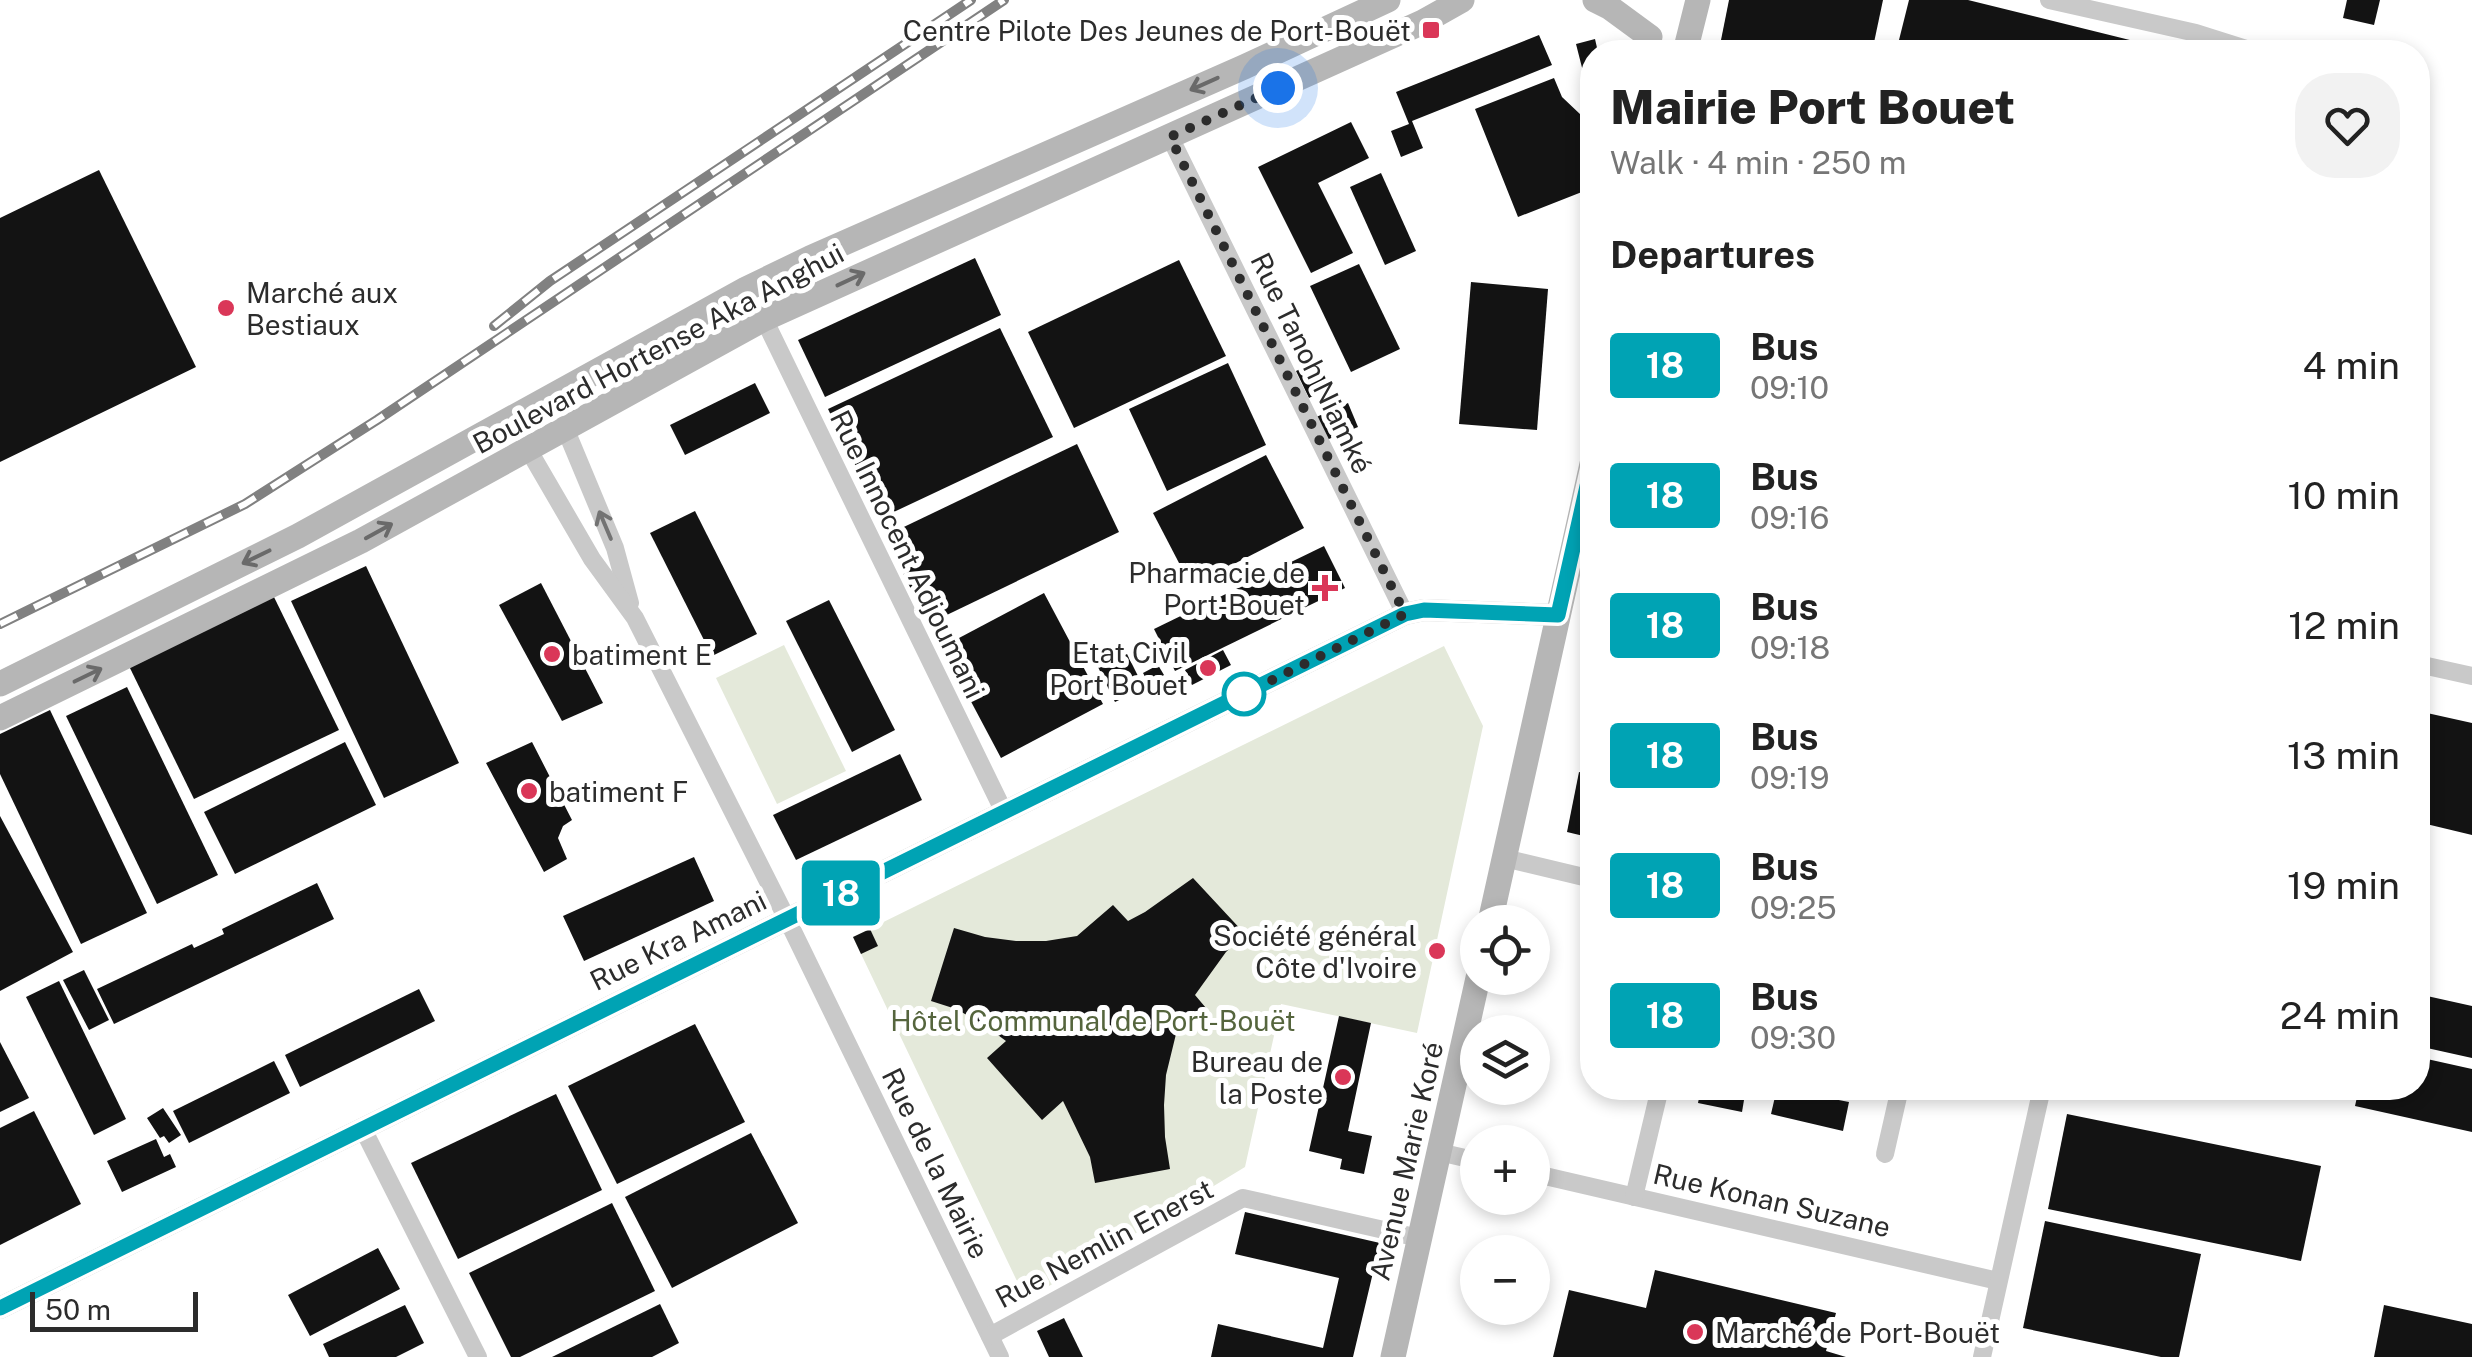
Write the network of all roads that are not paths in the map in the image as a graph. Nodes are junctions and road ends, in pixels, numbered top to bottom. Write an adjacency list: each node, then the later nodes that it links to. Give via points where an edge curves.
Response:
1 (1388, 0): 21 (main road, Boulevard Hortense Aka Anghui, one-way to 21, via 746,289 298,536)
2 (1462, 0): 11 (main road, Boulevard Hortense Aka Anghui)
3 (1594, 0): 7 (main road)
4 (1626, 0): 8 (main road)
5 (2049, 0): 10 (street)
6 (1696, 2): 9 (main road)
7 (1649, 40)
8 (1652, 40)
9 (1688, 40)
10 (2218, 40)
11 (1170, 137): 12 (main road, Boulevard Hortense Aka Anghui, one-way to 11); 16 (street, Rue Tanoh Niamké)
12 (764, 319): 13 (main road, Boulevard Hortense Aka Anghui); 23 (street, Rue Innocent Adjoumani)
13 (564, 428): 14 (main road, Boulevard Hortense Aka Anghui); 18 (street, Rue de la Mairie, one-way to 13, via 615,548)
14 (528, 448): 18 (street, Rue de la Mairie); 22 (main road, Boulevard Hortense Aka Anghui, one-way to 14, via 361,541)
15 (1580, 522): 17 (main road)
16 (1405, 614): 17 (street, Rue Kra Amani); 23 (street, Rue Kra Amani)
17 (1558, 615): 24 (main road)
18 (634, 618): 27 (street, Rue de la Mairie)
19 (2430, 667): 20 (street)
20 (2472, 676)
21 (0, 684)
22 (0, 718)
23 (1004, 812): 27 (street, Rue Kra Amani)
24 (1504, 858): 25 (street); 26 (main road)
25 (1580, 876)
26 (1494, 905)
27 (787, 920): 32 (street, Rue Kra Amani); 41 (street, Rue de la Mairie)
28 (1474, 995): 33 (main road, Avenue Marie Koré)
29 (1657, 1100): 37 (street)
30 (1897, 1100): 34 (street)
31 (2039, 1100): 39 (street)
32 (363, 1129): 40 (street, Rue Kra Amani); 42 (street)
33 (1439, 1152): 35 (street); 38 (main road, Avenue Marie Koré)
34 (1885, 1154)
35 (1460, 1157)
36 (1550, 1178): 37 (street, Rue Konan Suzane)
37 (1634, 1197): 39 (street, Rue Konan Suzane)
38 (1420, 1238): 41 (street, Rue Nemlin Enerst, via 1244,1198); 44 (main road, Avenue Marie Koré)
39 (1998, 1281): 45 (street)
40 (0, 1308)
41 (990, 1336): 43 (street, Rue de la Mairie)
42 (478, 1357)
43 (1000, 1357)
44 (1393, 1357)
45 (1982, 1357)

